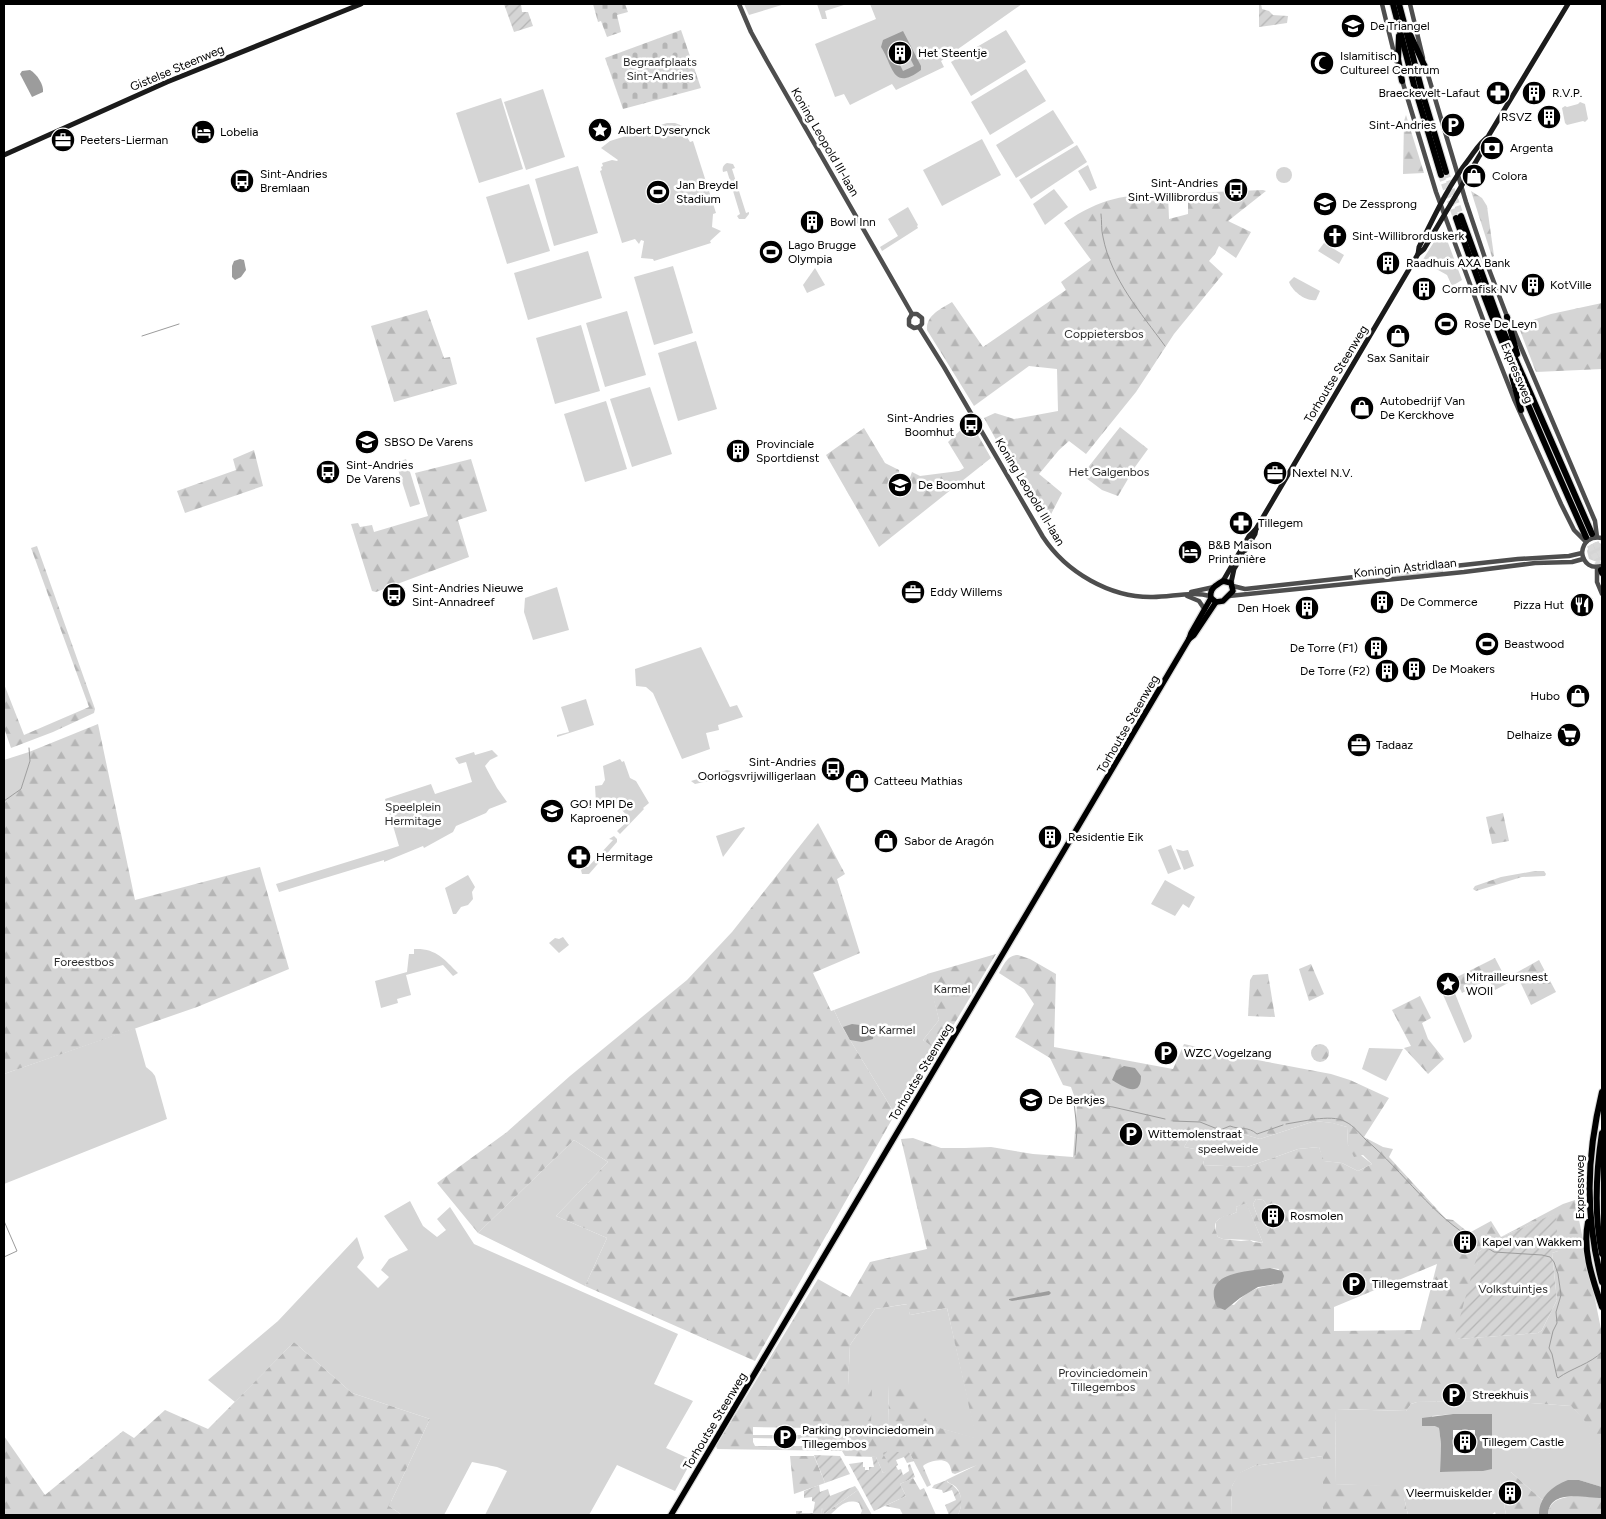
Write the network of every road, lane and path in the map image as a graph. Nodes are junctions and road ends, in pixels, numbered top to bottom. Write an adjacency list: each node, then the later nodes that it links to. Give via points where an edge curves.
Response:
1 (361, 4): 13 (main road, Gistelse Steenweg, via 167,82)
2 (739, 4): 20 (street, Koning Leopold III-laan, via 751,32)
3 (1382, 4): 11 (street, Expressweg)
4 (1393, 4): 9 (highway)
5 (1399, 4): 8 (highway)
6 (1410, 4): 10 (street, Expressweg)
7 (1568, 4): 12 (main road, Torhoutse Steenweg)
8 (1404, 23): 9 (highway, via 1444,173 1426,129); 10 (highway)
9 (1399, 30): 11 (highway, via 1398,59)
10 (1425, 67): 14 (street, Expressweg)
11 (1402, 81): 16 (street, Expressweg)
12 (1489, 135): 14 (main road, Torhoutse Steenweg); 15 (main road, Torhoutse Steenweg)
13 (4, 155)
14 (1458, 175): 15 (street, Expressweg); 16 (main road, Torhoutse Steenweg)
15 (1461, 186): 17 (main road, Torhoutse Steenweg); 21 (street, Expressweg)
16 (1440, 203): 17 (street, Expressweg); 19 (main road, Torhoutse Steenweg)
17 (1444, 214): 19 (main road, Torhoutse Steenweg); 24 (street, Expressweg, via 1488,333)
18 (1459, 217): 23 (highway, Expressweg, via 1485,301)
19 (1418, 254): 25 (main road, Torhoutse Steenweg)
20 (912, 314): 22 (street, Koning Leopold III-laan, via 922,318); 22 (street, Koning Leopold III-laan, via 910,325)
21 (1507, 317): 23 (highway, via 1518,356); 26 (street, Expressweg, via 1595,521)
22 (919, 327): 36 (street, Koning Leopold III-laan, via 1043,537 1057,555 1084,576 1112,590 1140,597)
23 (1515, 367): 24 (highway, via 1512,379); 26 (highway, Expressweg)
24 (1521, 410): 26 (street, Expressweg, via 1574,530)
25 (1256, 529): 31 (main road, Torhoutse Steenweg); 33 (main road, Torhoutse Steenweg, via 1234,569)
26 (1593, 538): 27 (street)
27 (1582, 553): 28 (street); 30 (street, Koningin Astridlaan)
28 (1583, 559): 29 (street); 32 (street, Koningin Astridlaan)
29 (1601, 569): 35 (street, via 1598,582)
30 (1348, 578): 32 (street); 33 (street, Koningin Astridlaan, via 1242,589)
31 (1223, 581): 33 (main road); 34 (main road)
32 (1349, 584): 38 (street, Koningin Astridlaan)
33 (1232, 585): 38 (main road, via 1233,591)
34 (1214, 587): 36 (street, Koning Leopold III-laan); 39 (main road)
35 (1602, 594)
36 (1176, 596): 37 (street, Koning Leopold III-laan)
37 (1183, 596): 39 (street, Koning Leopold III-laan, via 1200,594); 40 (street, via 1199,601)
38 (1229, 596): 39 (main road, via 1220,602)
39 (1212, 598): 40 (main road, Torhoutse Steenweg); 41 (main road, Torhoutse Steenweg)
40 (1205, 610): 41 (main road, Torhoutse Steenweg)
41 (1189, 640): 50 (main road, Torhoutse Steenweg)
42 (1602, 1092): 46 (highway, Expressweg, via 1591,1145)
43 (1602, 1133): 44 (highway, Expressweg)
44 (1597, 1197): 45 (highway); 47 (highway, Expressweg)
45 (1602, 1210)
46 (1590, 1216): 48 (highway, Expressweg); 49 (highway, via 1586,1249)
47 (1602, 1254)
48 (1602, 1282)
49 (1602, 1307)
50 (671, 1515)

